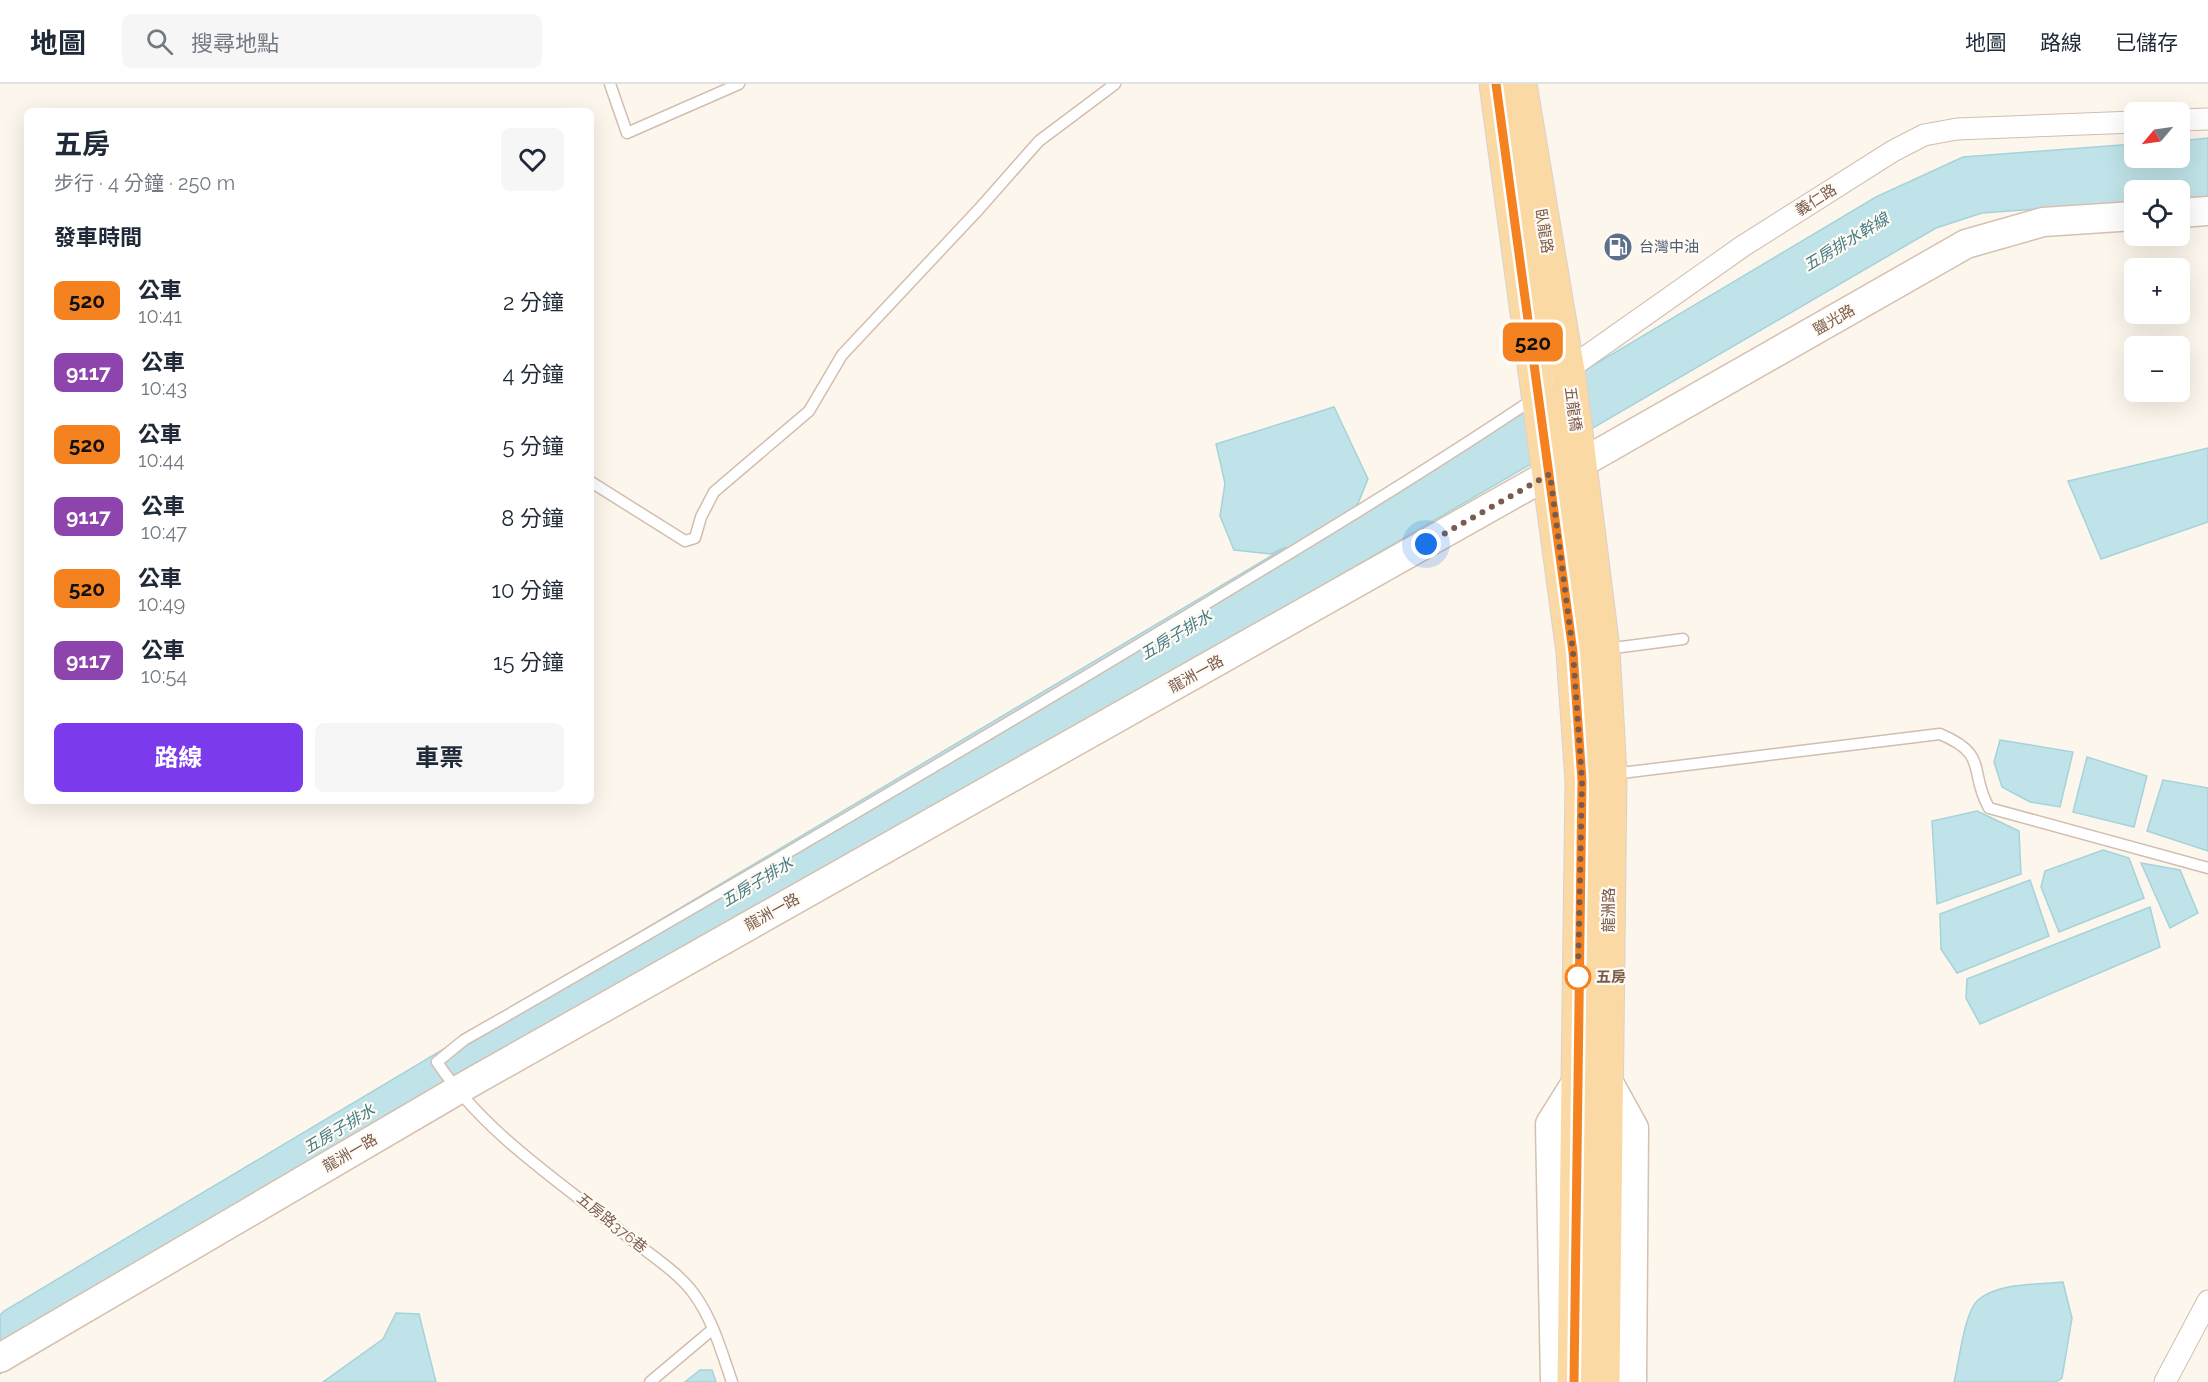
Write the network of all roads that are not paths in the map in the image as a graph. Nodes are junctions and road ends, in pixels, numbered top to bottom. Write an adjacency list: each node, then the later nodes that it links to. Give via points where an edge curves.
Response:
1 (610, 84): 2 (lane, via 627,133)
2 (739, 84)
3 (1114, 84): 16 (lane, via 1039,141 842,355 809,411 714,492 695,538 685,542)
4 (1496, 84): 13 (main road, 臥龍路)
5 (1520, 84): 12 (main road, 臥龍路)
6 (2208, 119): 7 (street)
7 (2190, 120)
8 (2124, 122): 12 (street, 義仁路, via 1957,129 1924,135 1743,246)
9 (2208, 211): 10 (street)
10 (2190, 212)
11 (2124, 217): 14 (street, 鹽光路, via 2043,222 1966,244)
12 (1568, 372): 13 (street, 義仁路); 14 (main road, 五龍橋)
13 (1541, 400): 15 (main road, 五龍橋); 22 (lane, 五房路376巷, via 970,747 464,1040 438,1062)
14 (1579, 452): 15 (street, 鹽光路); 18 (main road, 龍洲路)
15 (1549, 464): 21 (main road, 龍洲路, via 1573,652 1582,781); 22 (street, 龍洲一路)
16 (594, 484)
17 (1683, 639): 18 (lane)
18 (1603, 649): 19 (main road, 龍洲路)
19 (1610, 774): 20 (lane, via 1940,734 1961,743 1973,756 1981,795 1989,808); 21 (main road, 龍洲路)
20 (2208, 868)
21 (1592, 1081): 28 (street, via 1550,1124); 29 (main road, 龍洲路); 30 (main road, 龍洲路); 31 (street, via 1634,1128)
22 (452, 1084): 24 (lane, 五房路376巷, via 508,1142 583,1199 694,1293); 25 (street, 龍洲一路)
23 (2208, 1301): 32 (street)
24 (713, 1329): 26 (lane); 27 (lane, 五房路376巷)
25 (0, 1358)
26 (651, 1382)
27 (732, 1382)
28 (1555, 1382)
29 (1574, 1382)
30 (1604, 1382)
31 (1632, 1382)
32 (2165, 1382)

